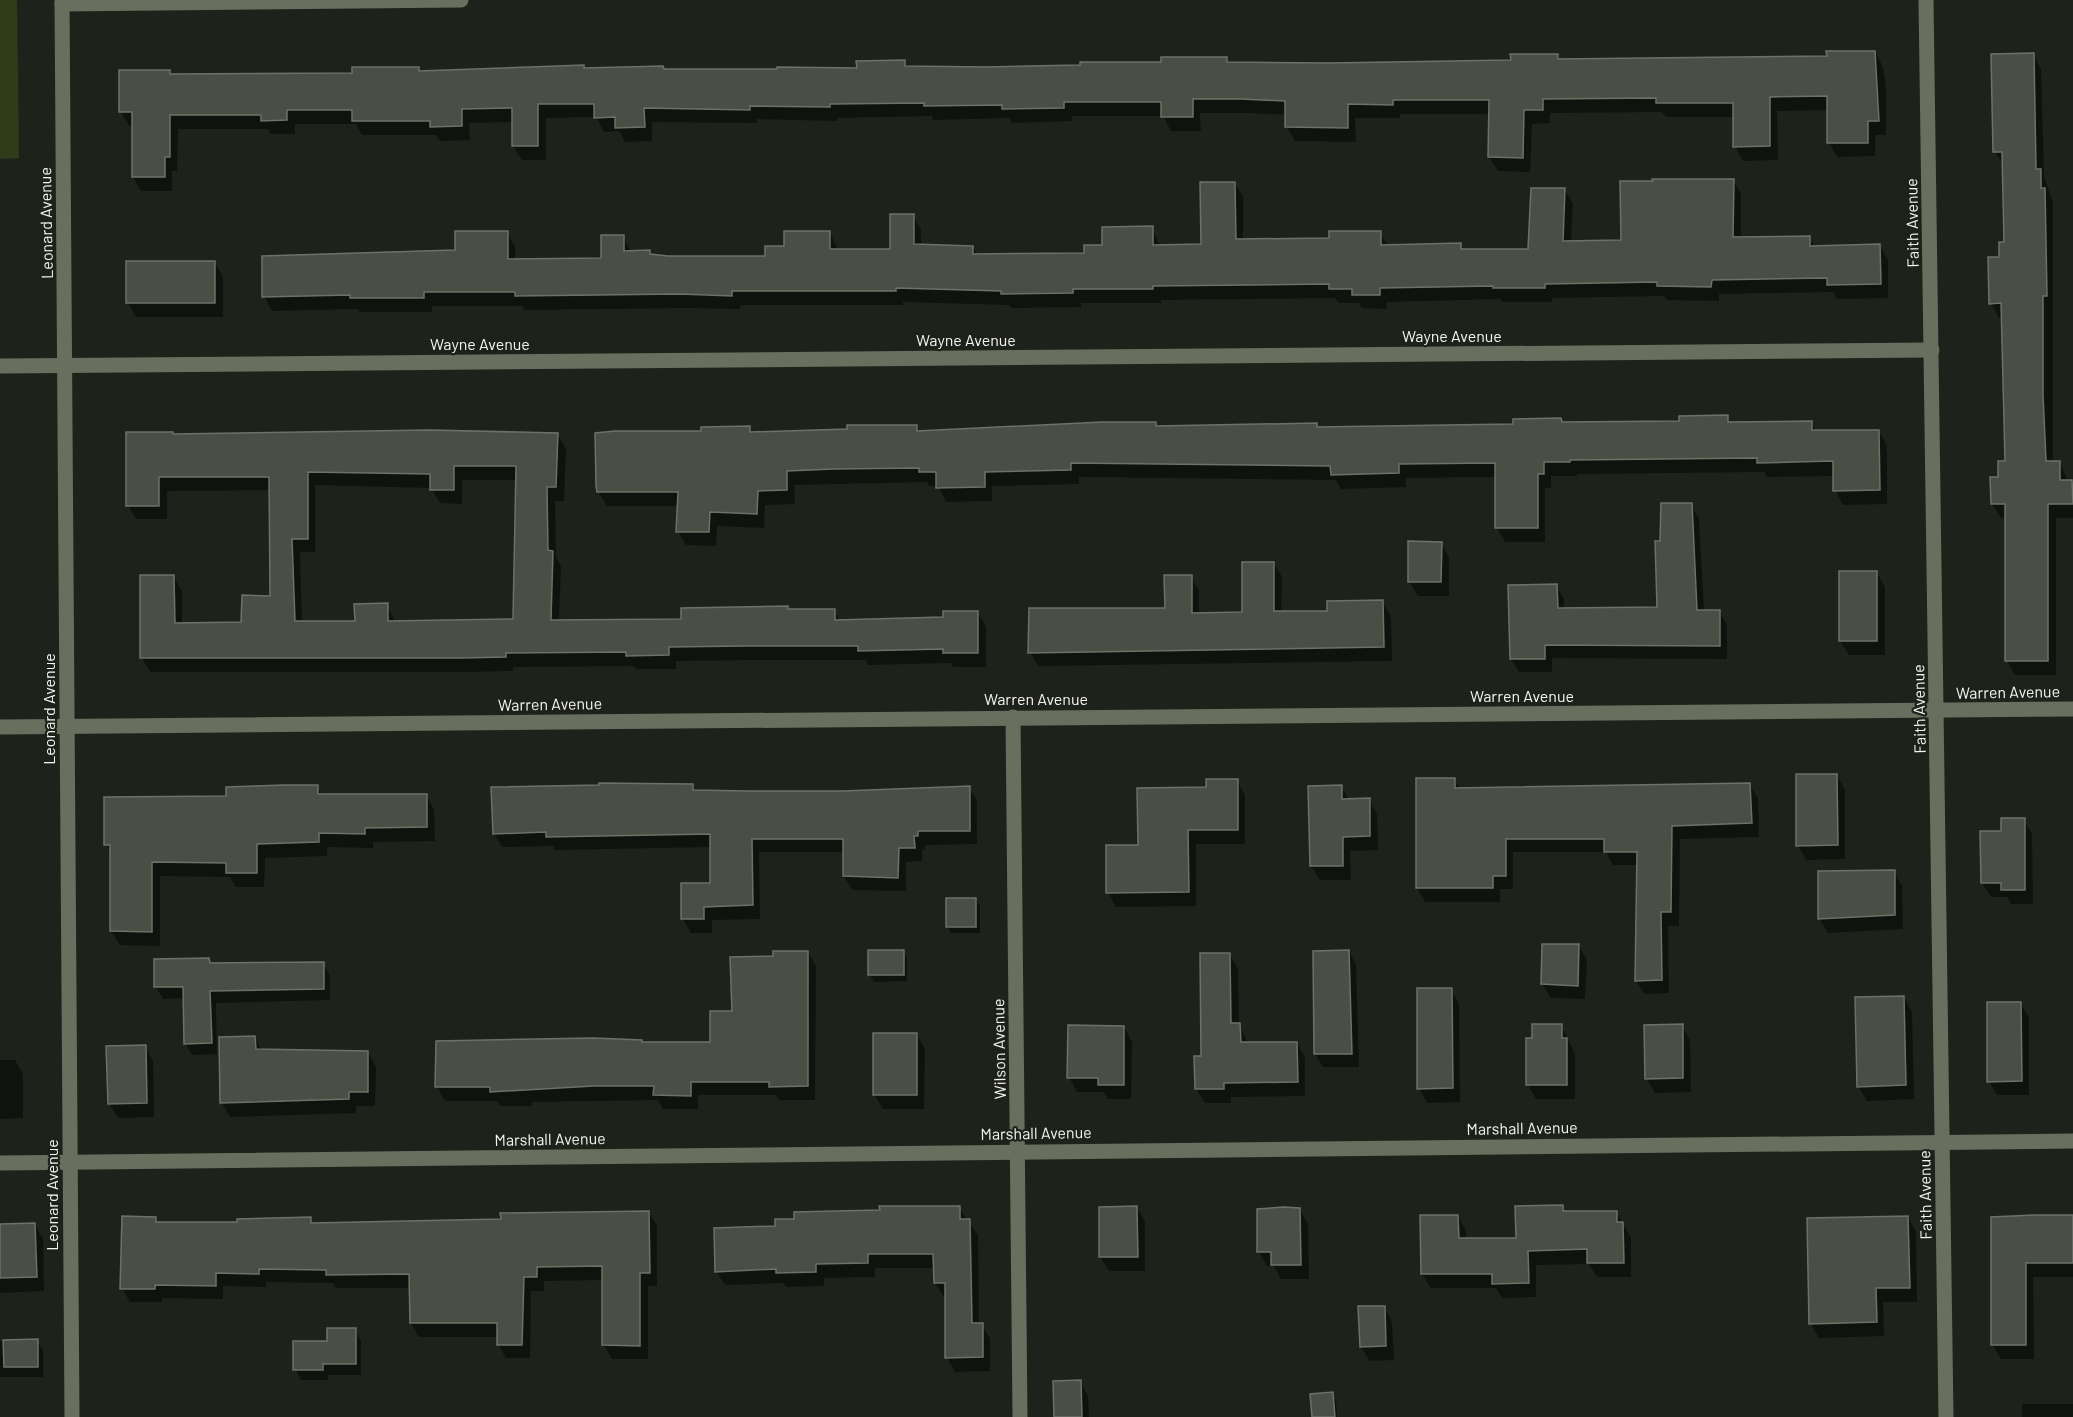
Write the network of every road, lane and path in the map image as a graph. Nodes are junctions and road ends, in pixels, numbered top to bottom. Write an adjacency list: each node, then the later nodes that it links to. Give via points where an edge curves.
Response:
1 (461, 0): 3 (street)
2 (1926, 0): 4 (street, Faith Avenue)
3 (62, 2): 5 (street, Leonard Avenue)
4 (1932, 350): 5 (street, Wayne Avenue); 8 (street, Faith Avenue)
5 (66, 365): 6 (street, Wayne Avenue); 11 (street, Leonard Avenue)
6 (0, 366)
7 (2073, 709): 8 (street, Warren Avenue)
8 (1936, 711): 9 (street, Warren Avenue); 13 (street, Faith Avenue)
9 (1014, 717): 11 (street, Warren Avenue); 14 (street, Wilson Avenue)
10 (0, 727): 11 (street, Warren Avenue)
11 (68, 727): 15 (street, Leonard Avenue)
12 (2073, 1141): 13 (street, Marshall Avenue)
13 (1942, 1142): 14 (street, Marshall Avenue); 19 (street, Faith Avenue)
14 (1017, 1152): 15 (street, Marshall Avenue); 18 (street, Wilson Avenue)
15 (70, 1162): 16 (street, Marshall Avenue); 17 (street, Leonard Avenue)
16 (0, 1163)
17 (72, 1417)
18 (1020, 1417)
19 (1946, 1417)

